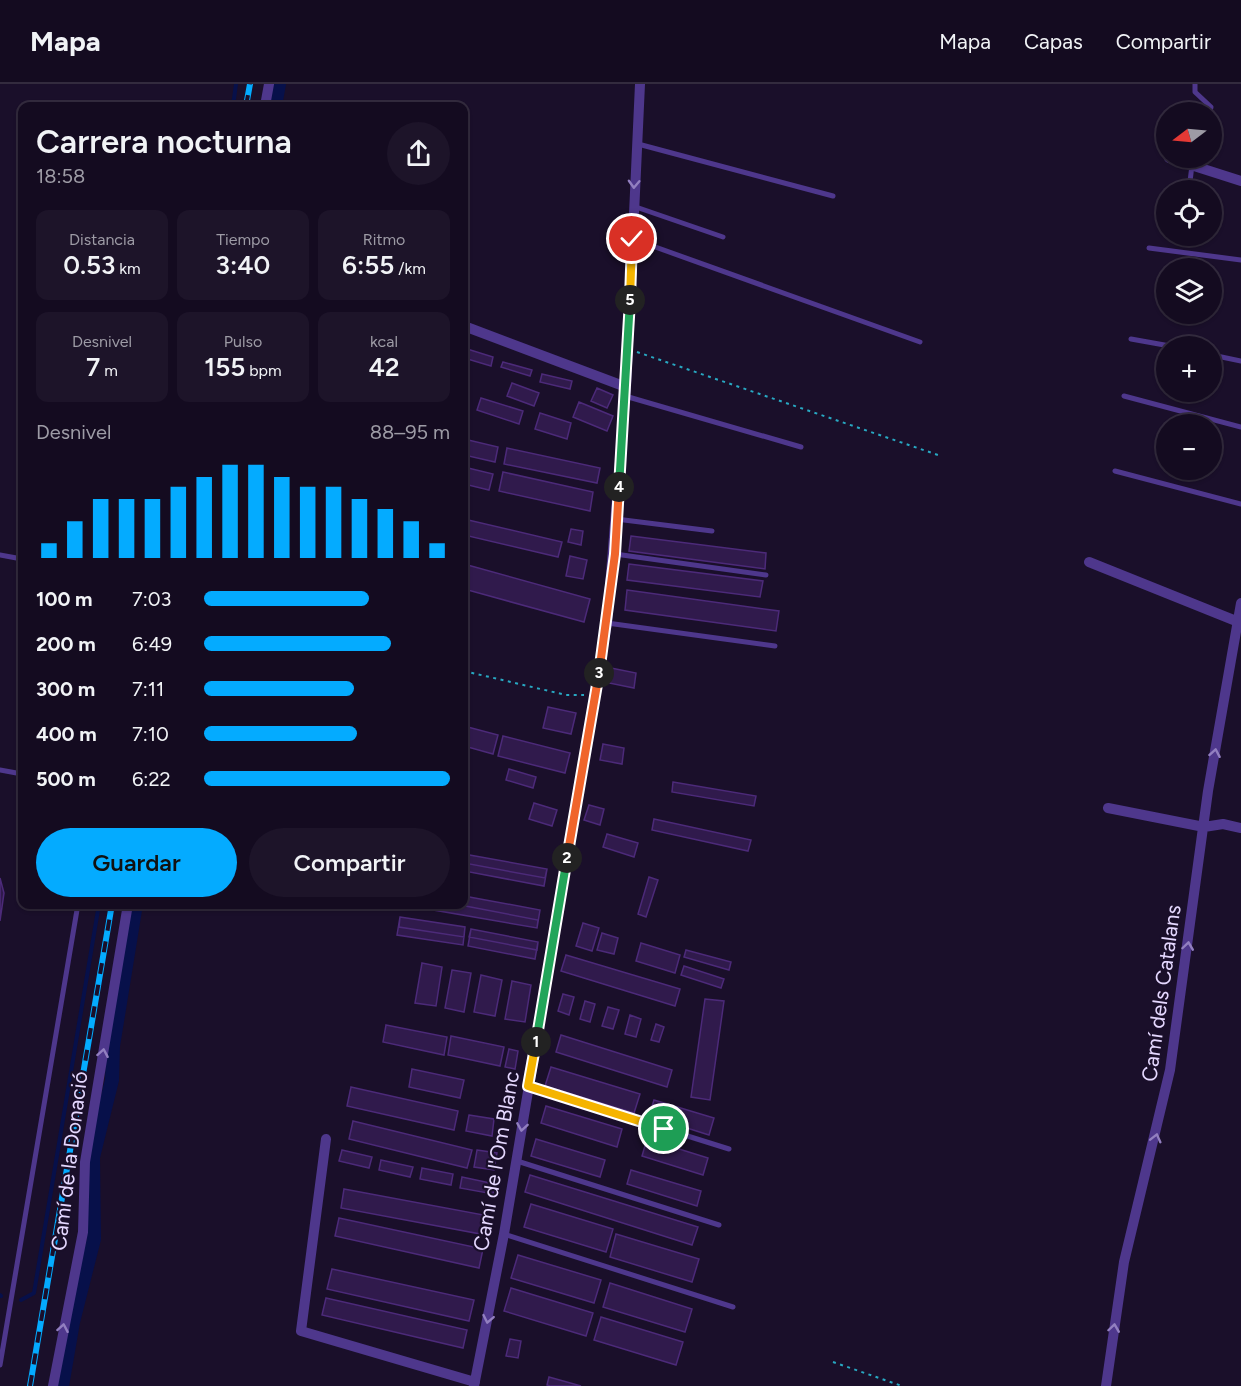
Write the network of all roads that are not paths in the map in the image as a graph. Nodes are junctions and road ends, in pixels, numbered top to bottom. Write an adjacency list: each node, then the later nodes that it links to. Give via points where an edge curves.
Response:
1 (269, 84): 4 (street)
2 (640, 84): 6 (street, Camí de l'Om Blanc)
3 (1195, 84): 5 (lane, via 1195,92)
4 (266, 102)
5 (1205, 102)
6 (636, 144): 9 (lane); 10 (street, Camí de l'Om Blanc, one-way to 10)
7 (1210, 168): 8 (street)
8 (1241, 181)
9 (833, 196)
10 (633, 206): 11 (lane); 12 (street, Camí de l'Om Blanc)
11 (723, 237)
12 (632, 239): 17 (lane); 21 (street, Camí de l'Om Blanc)
13 (1149, 248): 14 (lane)
14 (1241, 260)
15 (468, 328): 21 (street)
16 (1131, 339): 18 (lane)
17 (920, 342)
18 (1156, 343)
19 (1222, 357): 20 (lane)
20 (1241, 361)
21 (626, 391): 24 (lane); 27 (street, Camí de l'Om Blanc)
22 (1124, 396): 23 (lane)
23 (1241, 427)
24 (801, 447)
25 (1114, 471): 26 (lane)
26 (1241, 504)
27 (616, 519): 28 (lane); 29 (street, Camí de l'Om Blanc)
28 (712, 531)
29 (615, 554): 33 (lane); 35 (street, Camí de l'Om Blanc)
30 (0, 555): 31 (lane)
31 (18, 559)
32 (1089, 562): 36 (street)
33 (766, 575)
34 (1241, 603): 36 (street, Camí dels Catalans)
35 (607, 623): 37 (lane); 45 (street, Camí de l'Om Blanc)
36 (1239, 623): 41 (street, Camí dels Catalans, one-way to 36)
37 (775, 646)
38 (0, 770): 39 (lane)
39 (18, 773)
40 (1108, 808): 41 (street)
41 (1204, 827): 42 (street); 55 (street, Camí dels Catalans, one-way to 41, via 1124,1262 1170,1070)
42 (1241, 828)
43 (77, 909): 52 (lane)
44 (127, 909): 54 (street, Camí de la Donació, one-way to 44, via 82,1232 85,1162)
45 (528, 1086): 47 (lane); 48 (street, Camí de l'Om Blanc, one-way to 48)
46 (326, 1139): 53 (street, via 301,1330)
47 (729, 1149)
48 (517, 1161): 49 (lane); 50 (street, Camí de l'Om Blanc)
49 (719, 1224)
50 (504, 1234): 51 (lane); 53 (street, Camí de l'Om Blanc, one-way to 53)
51 (733, 1307)
52 (0, 1365)
53 (475, 1384)
54 (53, 1386)
55 (1106, 1386)

